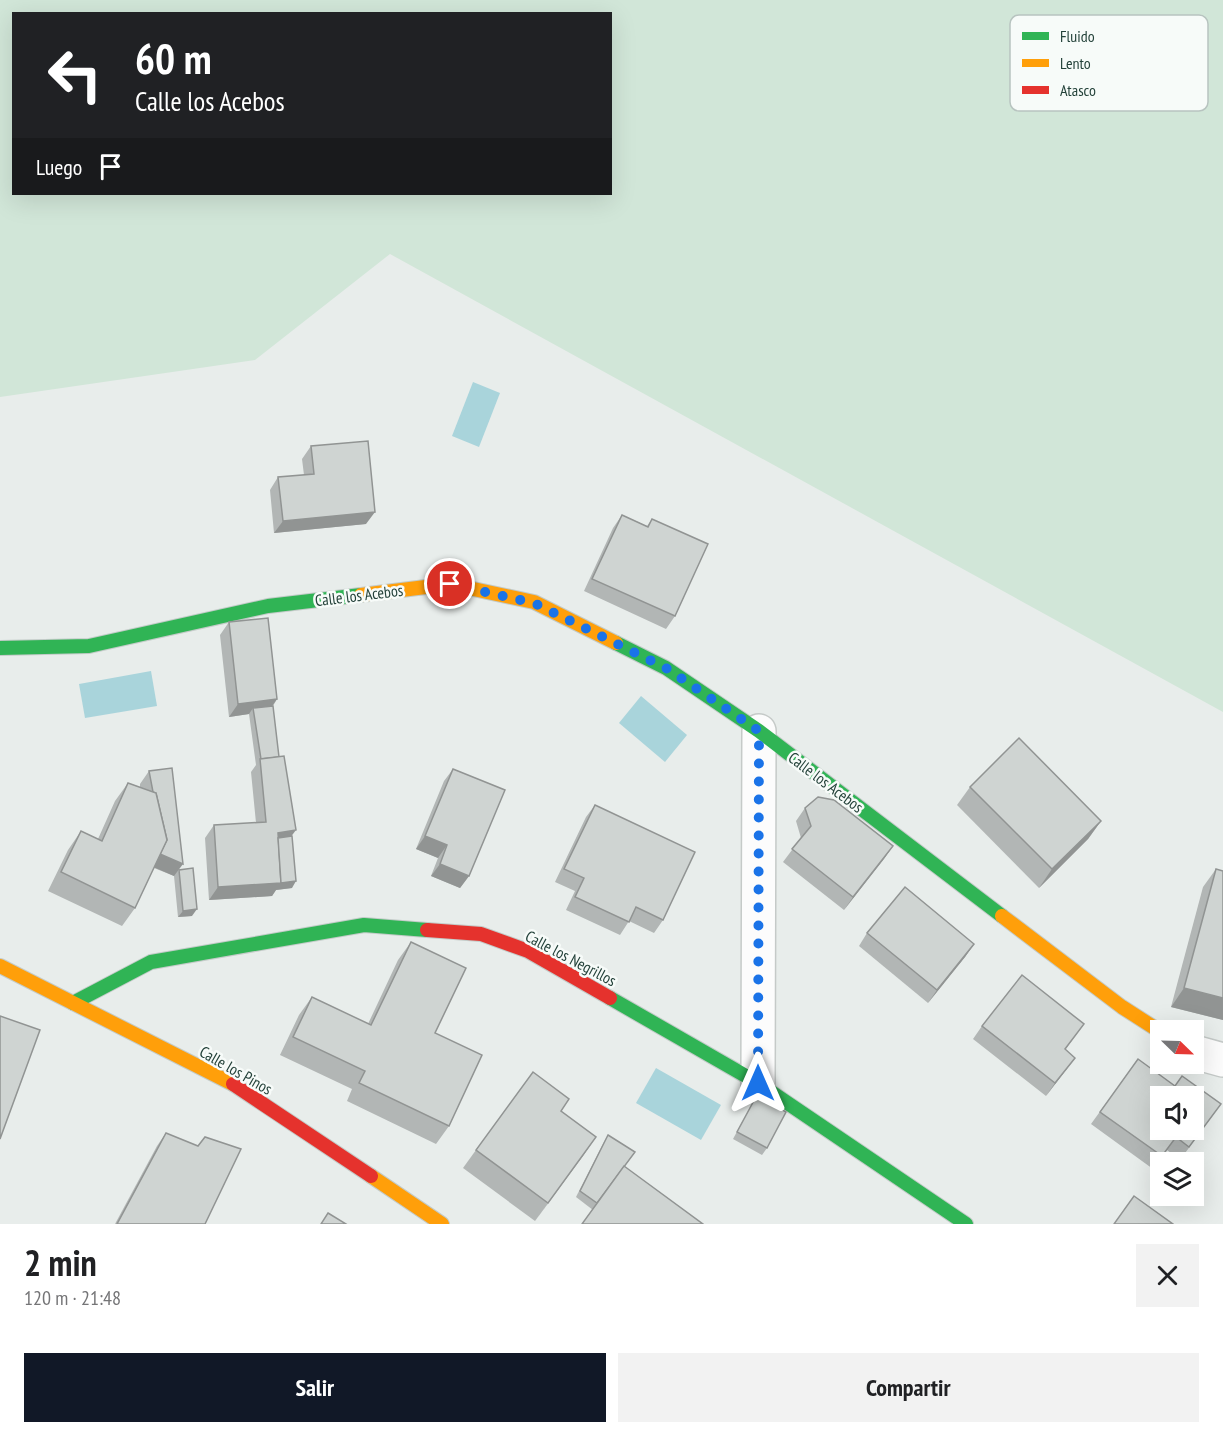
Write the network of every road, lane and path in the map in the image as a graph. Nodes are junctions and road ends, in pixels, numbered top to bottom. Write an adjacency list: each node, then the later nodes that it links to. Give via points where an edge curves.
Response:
1 (0, 648): 2 (street, Calle los Acebos, via 89,646 268,606 450,584 534,603 666,668)
2 (759, 731): 5 (street, Calle los Acebos); 8 (street)
3 (0, 966): 4 (street, Calle los Pinos)
4 (73, 1003): 8 (street, Calle los Negrillos, via 151,962 364,925 481,934 528,951); 9 (street, Calle los Pinos, via 231,1083)
5 (1150, 1025)
6 (1204, 1055): 7 (street)
7 (1223, 1060)
8 (758, 1083): 10 (street, Calle los Negrillos)
9 (442, 1224)
10 (966, 1224)

